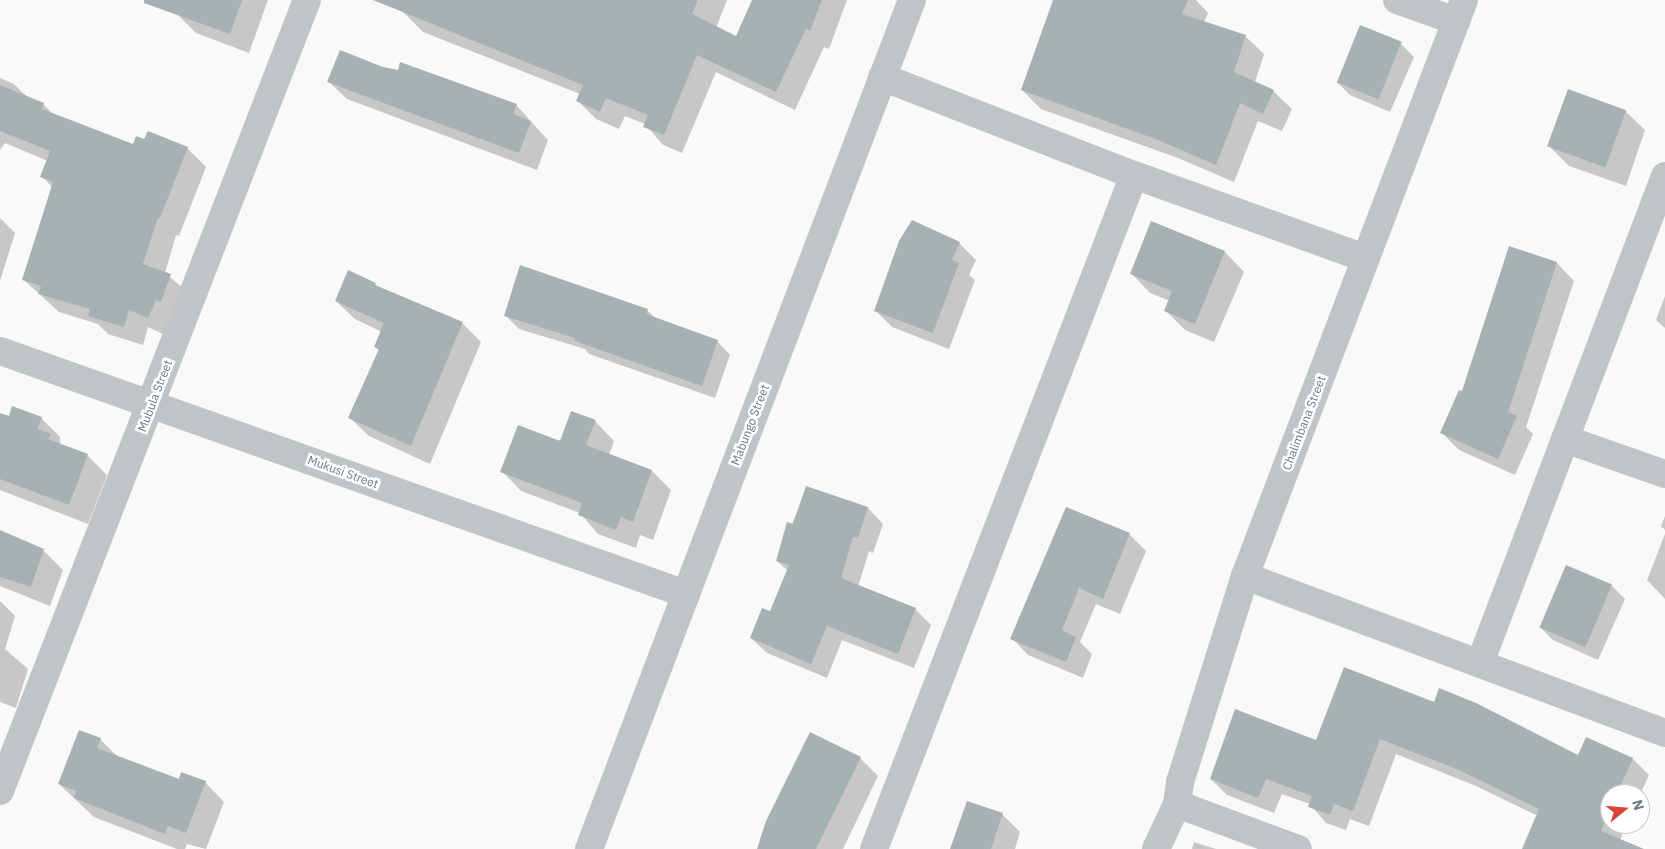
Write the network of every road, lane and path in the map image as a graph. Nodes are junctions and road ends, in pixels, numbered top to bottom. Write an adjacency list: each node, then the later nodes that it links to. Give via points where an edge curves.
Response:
1 (307, 0): 11 (street, Mubula Street)
2 (912, 0): 5 (street, Mabungo Street)
3 (1397, 0): 4 (street)
4 (1460, 11): 9 (street, Chalimbana Street)
5 (882, 77): 6 (street); 15 (street, Mabungo Street)
6 (1134, 175): 9 (street); 21 (street)
7 (1665, 176): 8 (street)
8 (1658, 217): 12 (street)
9 (1366, 258): 14 (street, Chalimbana Street)
10 (0, 351): 11 (street, Mukusi Street)
11 (152, 404): 15 (street, Mukusi Street); 18 (street, Mubula Street)
12 (1565, 439): 13 (street); 16 (street)
13 (1665, 474)
14 (1246, 576): 16 (street); 19 (street, Chalimbana Street, via 1180,782)
15 (686, 594): 20 (street, Mabungo Street)
16 (1480, 663): 17 (street)
17 (1665, 733)
18 (0, 791)
19 (1177, 804): 22 (street, Chalimbana Street); 23 (street)
20 (588, 849)
21 (874, 849)
22 (1156, 849)
23 (1298, 849)

